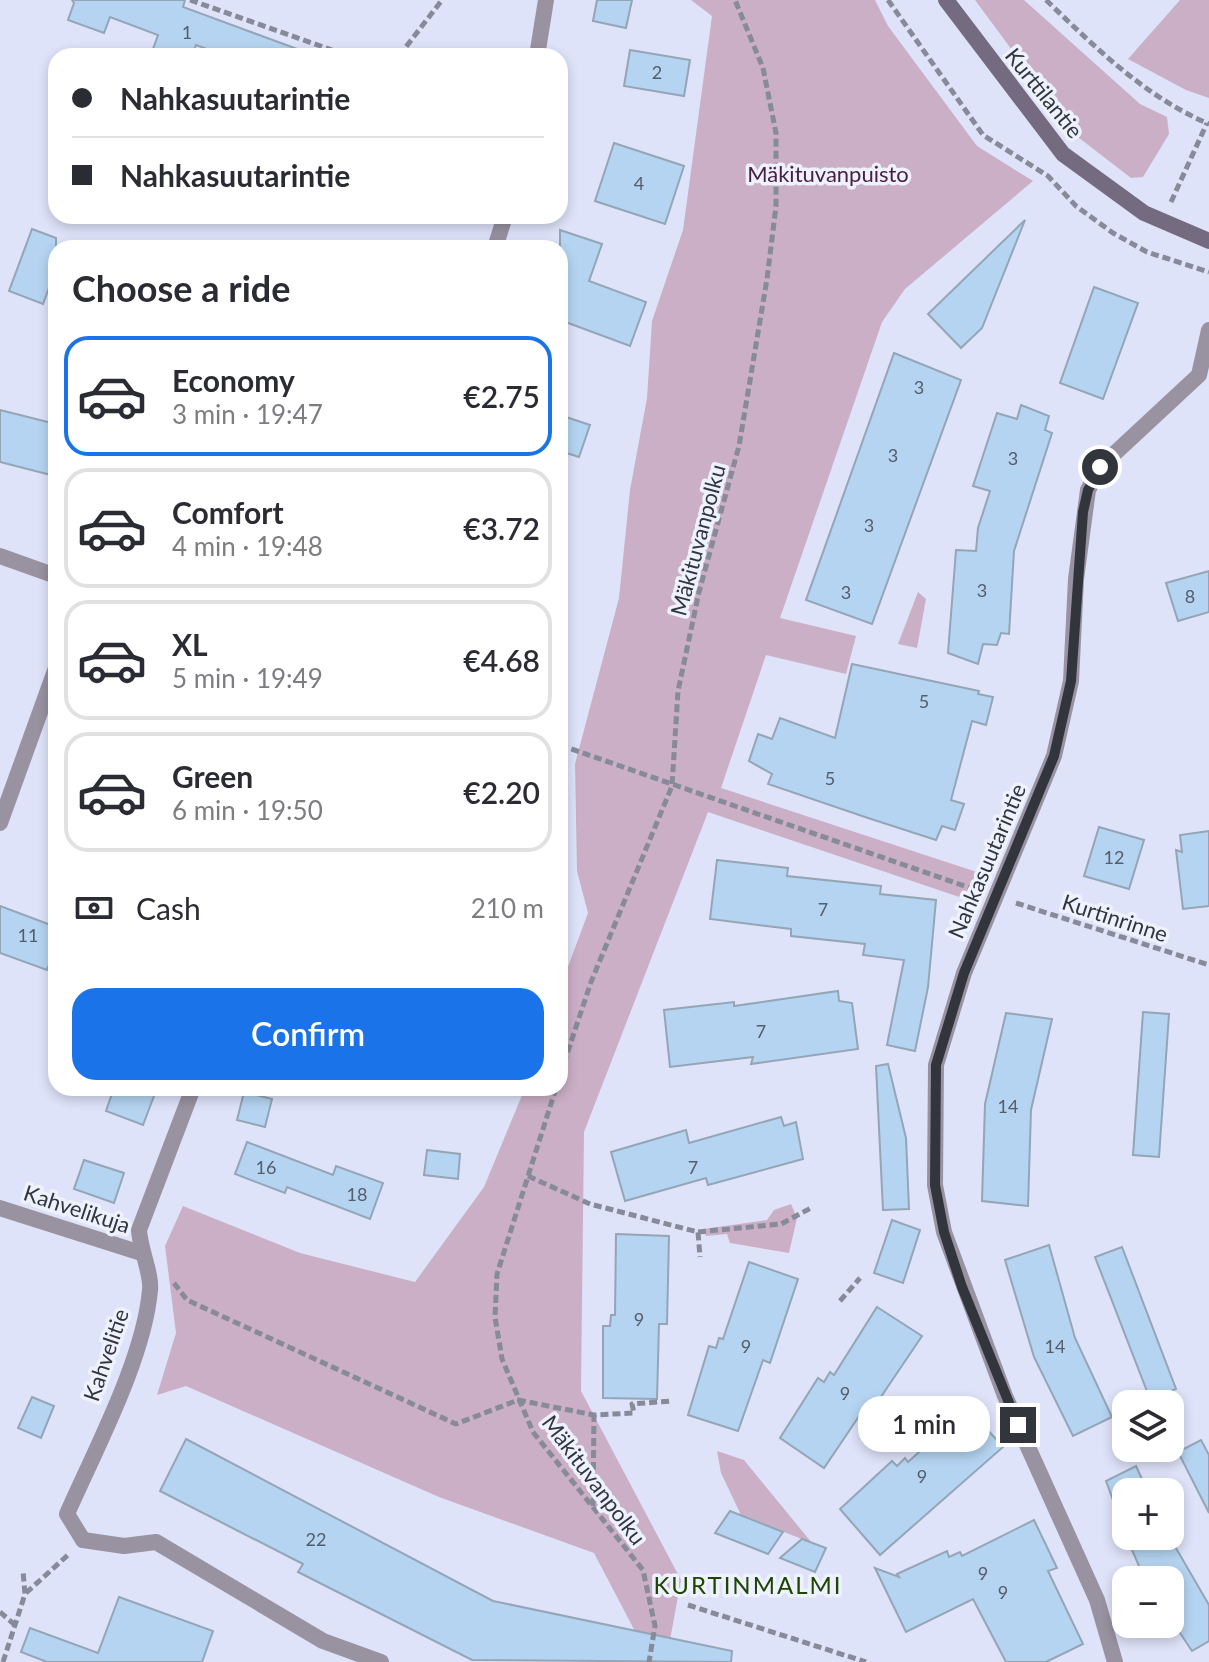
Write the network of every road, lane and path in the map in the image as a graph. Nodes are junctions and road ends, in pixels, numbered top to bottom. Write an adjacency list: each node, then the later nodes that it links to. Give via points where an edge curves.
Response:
1 (190, 0): 8 (path)
2 (442, 0): 9 (path)
3 (546, 0): 10 (street)
4 (735, 0): 20 (path, Mäkituvanpolku, via 763,68 776,133 776,206 739,446 678,691)
5 (888, 0): 14 (path, via 983,135 1048,176 1076,206 1113,233 1147,252)
6 (946, 0): 13 (street, Kurttilantie, via 1063,154 1144,213)
7 (1046, 0): 11 (path, via 1107,60 1163,101)
8 (326, 48)
9 (405, 48)
10 (538, 48)
11 (1208, 123): 12 (path)
12 (1172, 199)
13 (1209, 241)
14 (1209, 272)
15 (1209, 330): 52 (street, Nahkasuutarintie, via 1199,375 1100,467 1088,490 1076,579 1071,681 1054,756 964,973 936,1065 935,1185 944,1232 1005,1396 1097,1600)
16 (0, 556): 17 (street)
17 (48, 573)
18 (48, 690): 21 (street)
19 (568, 748): 20 (path)
20 (672, 786): 22 (path); 25 (path, Mäkituvanpolku)
21 (0, 823)
22 (983, 892)
23 (1007, 913): 24 (path, Kurtinrinne, via 1011,902)
24 (1209, 965)
25 (568, 1051)
26 (190, 1096): 32 (street, Kahvelitie, via 139,1230)
27 (553, 1096): 28 (path, Mäkituvanpolku)
28 (528, 1176): 31 (path, via 590,1204); 37 (path, Mäkituvanpolku, via 497,1274 495,1303 502,1359)
29 (0, 1208): 32 (street, Kahvelikuja)
30 (811, 1208): 31 (path, via 781,1224)
31 (698, 1232): 33 (path)
32 (141, 1253): 41 (street, Kahvelitie, via 151,1287 136,1351 67,1514)
33 (700, 1257)
34 (168, 1274): 37 (path, via 187,1300 456,1424)
35 (860, 1278): 36 (path)
36 (840, 1301)
37 (518, 1400): 39 (path); 40 (path, Mäkituvanpolku, via 533,1432)
38 (671, 1401): 39 (path, via 632,1404 634,1413)
39 (594, 1415): 40 (path)
40 (593, 1507): 50 (path, Mäkituvanpolku, via 643,1570 655,1626)
41 (83, 1540): 43 (path); 49 (street, via 124,1546 156,1542 323,1641)
42 (23, 1571): 43 (path)
43 (25, 1594): 46 (path)
44 (688, 1605): 47 (path)
45 (0, 1612): 46 (path)
46 (15, 1625): 48 (path)
47 (848, 1659): 51 (path)
48 (3, 1662)
49 (381, 1662)
50 (649, 1662)
51 (866, 1662)
52 (1115, 1662)

